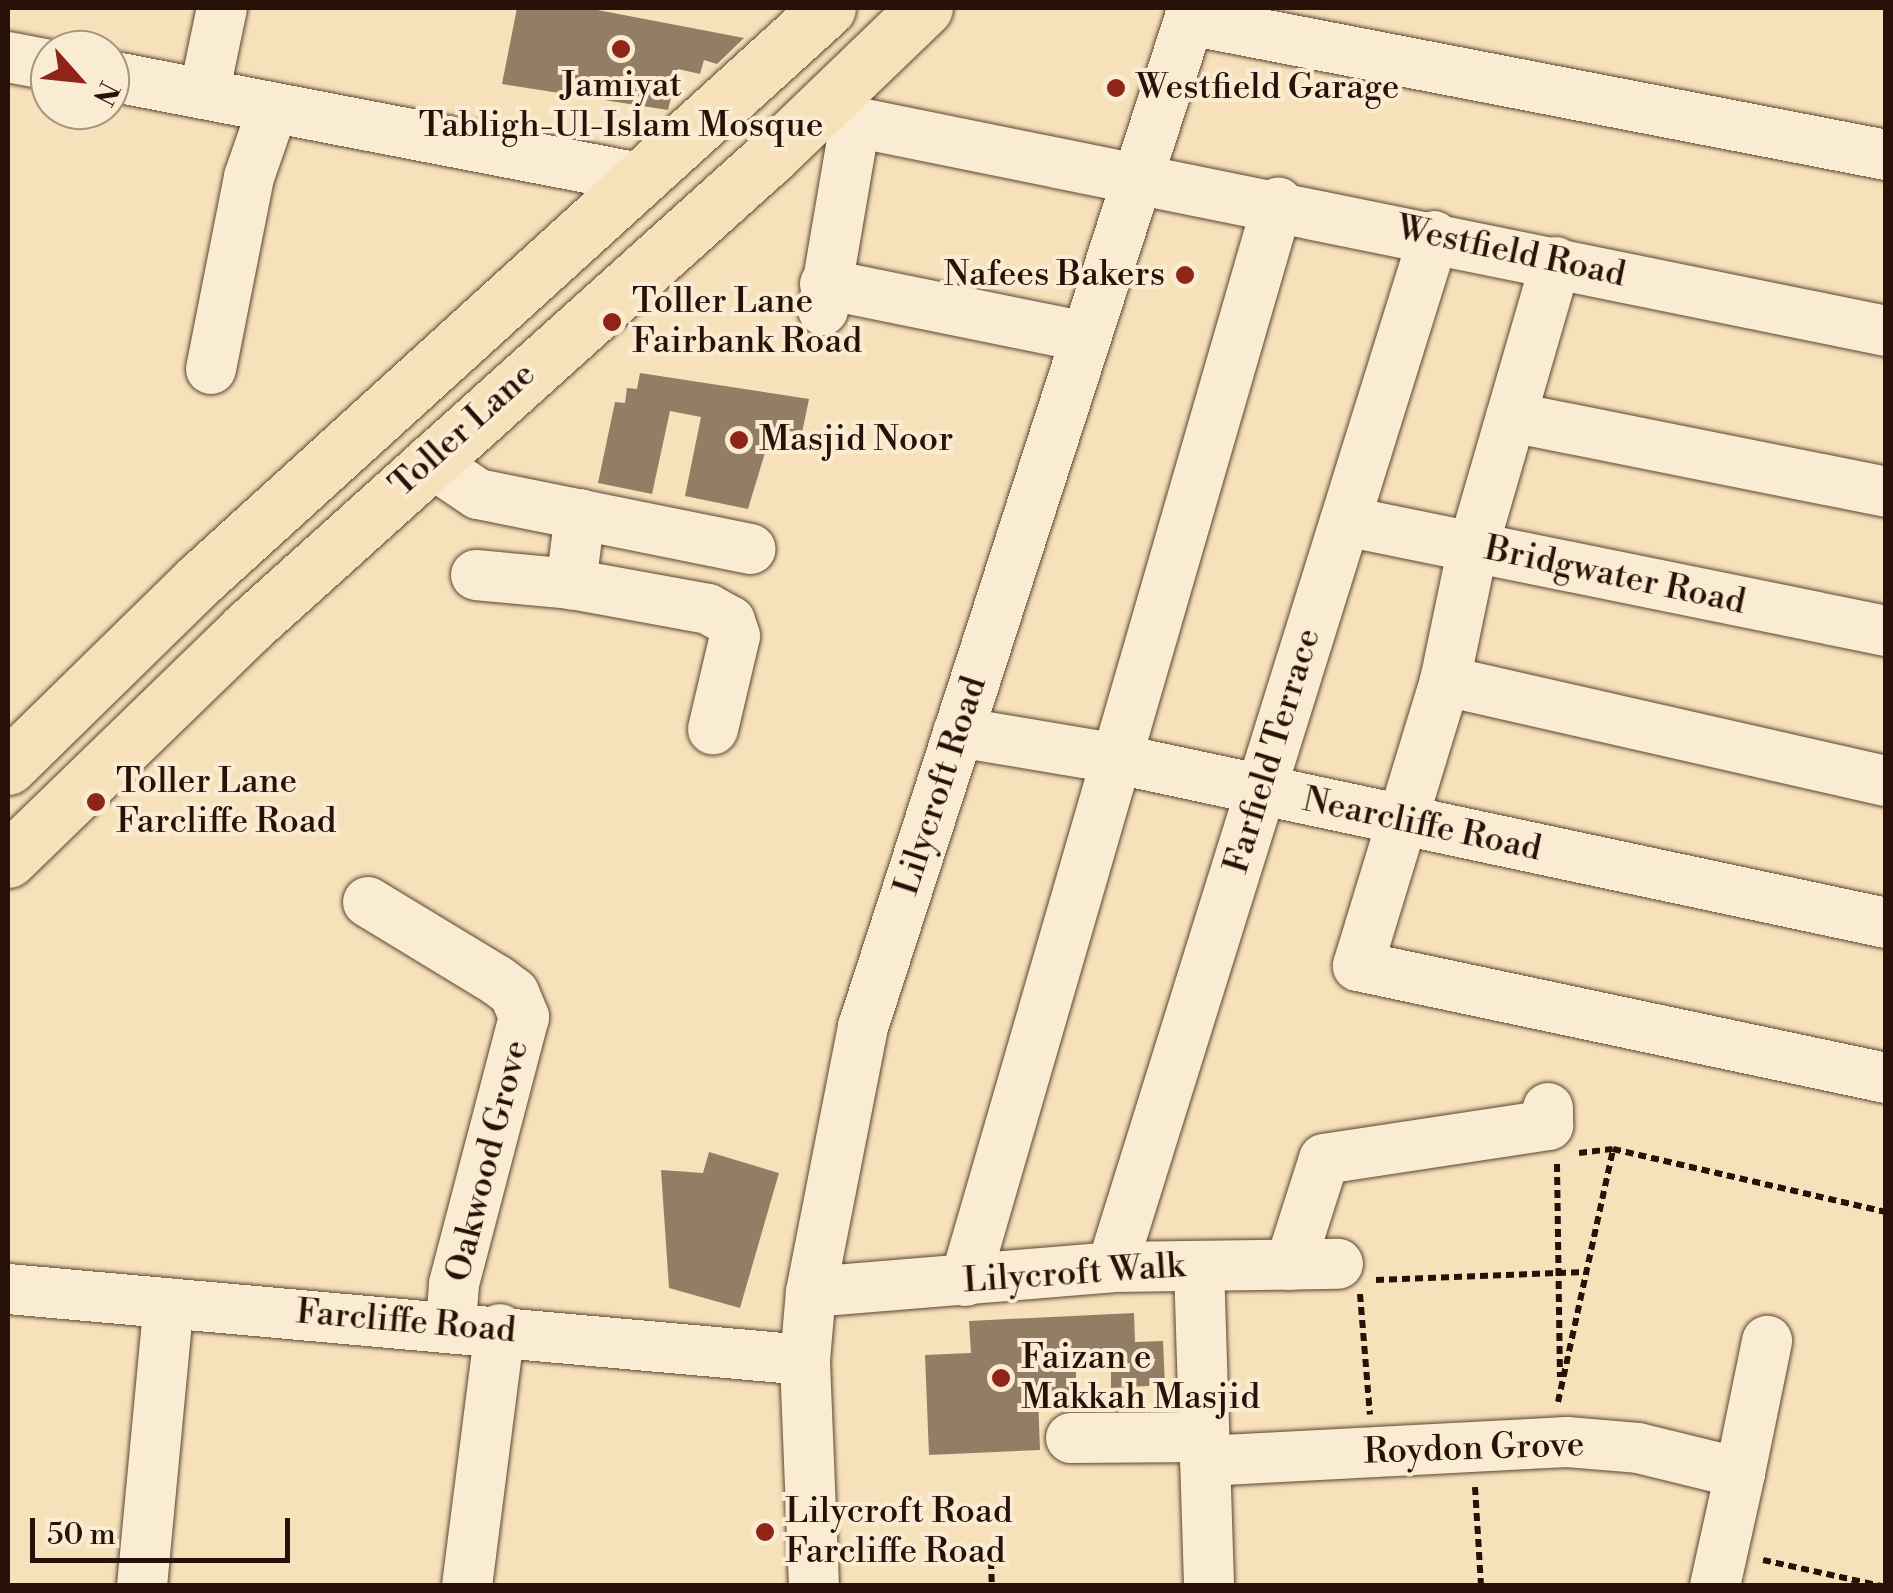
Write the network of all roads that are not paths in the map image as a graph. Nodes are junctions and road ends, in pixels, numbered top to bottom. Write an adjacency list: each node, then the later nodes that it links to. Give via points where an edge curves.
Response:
1 (222, 8): 6 (street)
2 (828, 8): 11 (main road, Toller Lane)
3 (925, 8): 8 (main road, Toller Lane)
4 (1191, 14): 9 (street); 10 (street, Lilycroft Road)
5 (130, 80): 6 (street)
6 (204, 94): 7 (street)
7 (273, 108): 11 (street); 18 (street, via 250,177)
8 (841, 113): 10 (street, Westfield Road); 13 (main road, Toller Lane); 17 (street, via 824,297)
9 (1886, 154)
10 (1136, 175): 12 (street, Westfield Road); 17 (street, Lilycroft Road)
11 (634, 178): 13 (main road); 19 (main road, Toller Lane)
12 (1278, 203): 14 (street, Westfield Road); 35 (street)
13 (693, 225): 21 (main road, Toller Lane)
14 (1434, 236): 15 (street, Westfield Road); 24 (street, Farfield Terrace)
15 (1556, 262): 16 (street, Westfield Road); 20 (street)
16 (1886, 331)
17 (1086, 337): 34 (street, Lilycroft Road)
18 (212, 369)
19 (380, 413): 21 (main road); 28 (main road, Toller Lane)
20 (1511, 417): 22 (street); 25 (street)
21 (429, 461): 23 (street, via 478,494); 30 (main road, Toller Lane)
22 (1886, 492)
23 (580, 514): 26 (street); 29 (street)
24 (1344, 521): 25 (street, Bridgwater Road); 38 (street, Farfield Terrace)
25 (1473, 547): 31 (street, Bridgwater Road); 32 (street)
26 (751, 549)
27 (476, 575): 29 (street)
28 (198, 580): 30 (main road); 36 (main road, Toller Lane)
29 (571, 584): 33 (street, via 708,608 730,620 735,636)
30 (246, 629): 40 (main road, Toller Lane)
31 (1886, 631)
32 (1445, 681): 37 (street); 39 (street)
33 (713, 730)
34 (958, 732): 35 (street, Nearcliffe Road); 51 (street, Lilycroft Road, via 862,1027)
35 (1113, 758): 38 (street, Nearcliffe Road); 49 (street)
36 (8, 767)
37 (1886, 782)
38 (1260, 791): 39 (street, Nearcliffe Road); 46 (street, Farfield Terrace)
39 (1403, 821): 42 (street, Nearcliffe Road); 43 (street, via 1358,966)
40 (8, 860)
41 (368, 902): 53 (street, Oakwood Grove, via 498,981 522,1004 521,1037 454,1284)
42 (1886, 923)
43 (1886, 1078)
44 (1551, 1129): 45 (street, via 1324,1159)
45 (1290, 1265): 47 (street, Lilycroft Walk); 48 (street, Lilycroft Walk)
46 (1112, 1266): 47 (street, Lilycroft Walk); 49 (street, Lilycroft Walk)
47 (1199, 1266): 57 (street)
48 (1344, 1272)
49 (965, 1281): 51 (street, Lilycroft Walk)
50 (8, 1288): 52 (street, Farcliffe Road)
51 (810, 1292): 55 (street, Lilycroft Road)
52 (169, 1303): 53 (street, Farcliffe Road); 60 (street)
53 (475, 1326): 55 (street, Farcliffe Road); 61 (street)
54 (1767, 1340): 58 (street)
55 (805, 1360): 62 (street, Lilycroft Road)
56 (1071, 1438): 57 (street, Roydon Grove)
57 (1204, 1449): 58 (street, Roydon Grove, via 1372,1452 1550,1443 1638,1448); 63 (street)
58 (1740, 1473): 59 (street)
59 (1719, 1568)
60 (142, 1586)
61 (467, 1586)
62 (814, 1586)
63 (1209, 1586)

